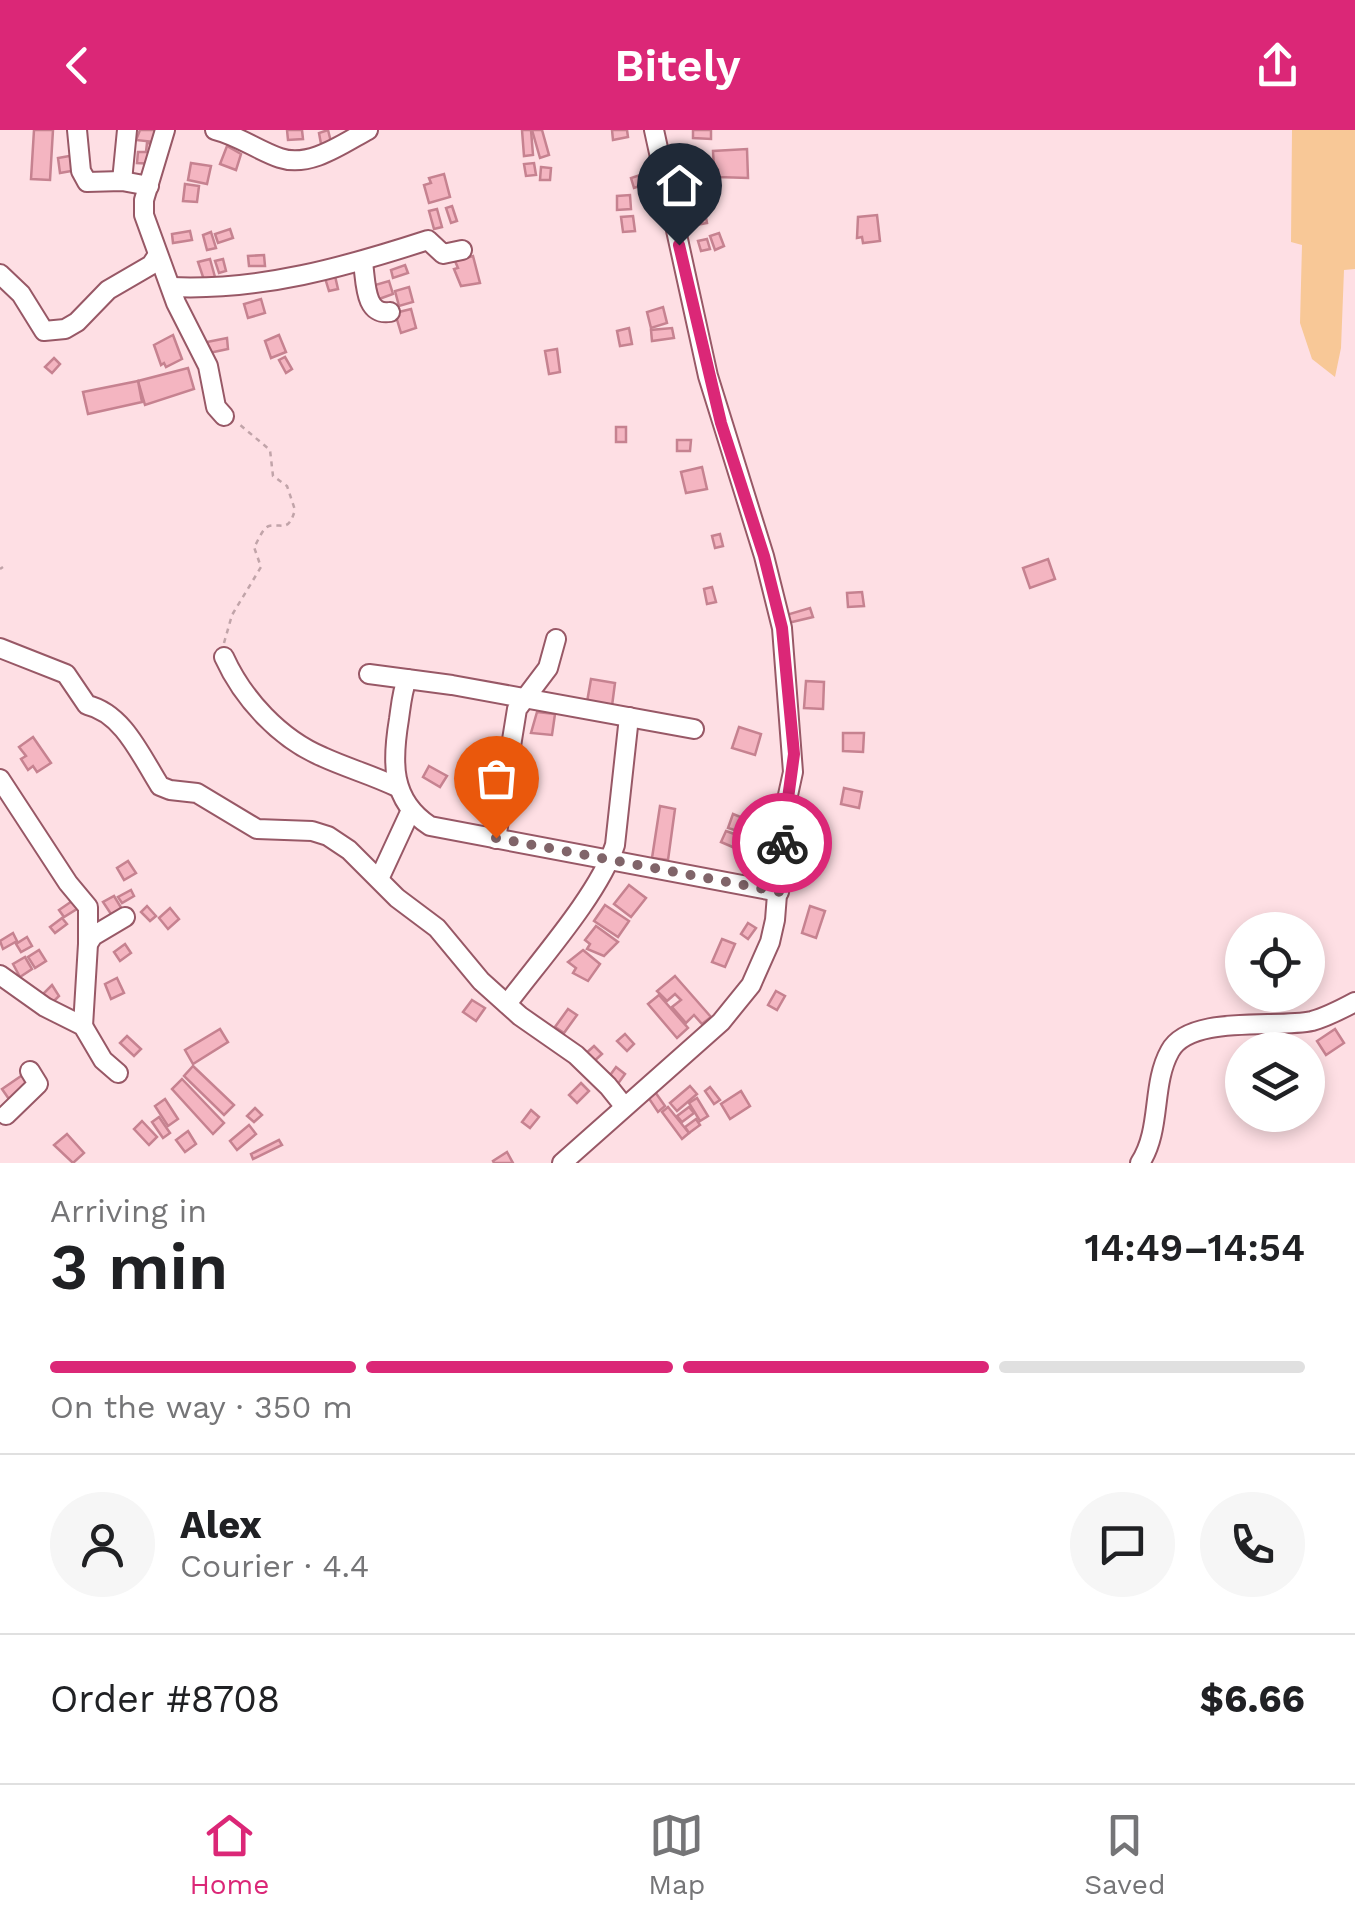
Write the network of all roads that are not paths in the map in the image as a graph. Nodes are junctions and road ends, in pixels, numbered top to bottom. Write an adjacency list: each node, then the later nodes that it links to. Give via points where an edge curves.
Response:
1 (76, 130): 7 (street, via 88,182)
2 (127, 130): 7 (street)
3 (165, 130): 8 (street)
4 (215, 130): 5 (street, via 302,160)
5 (368, 130)
6 (654, 130): 30 (street, via 708,376 782,628 794,754)
7 (122, 181): 8 (street)
8 (149, 186): 10 (street, via 144,215)
9 (462, 250): 11 (street, via 443,254 428,240)
10 (157, 256): 12 (street, via 76,322 53,331 44,331); 13 (street)
11 (363, 262): 13 (street, via 266,282); 14 (street, via 374,310)
12 (0, 274)
13 (171, 288): 15 (street)
14 (390, 312)
15 (224, 416)
16 (556, 639): 21 (street, via 548,668)
17 (0, 648): 29 (street, via 66,674 86,705 117,720 160,786 197,794 257,829 328,836)
18 (224, 657): 25 (street, via 277,728 324,758)
19 (369, 674): 20 (street)
20 (407, 679): 21 (street); 25 (street, via 392,760)
21 (526, 698): 22 (street); 27 (street, via 517,709)
22 (629, 717): 23 (street); 28 (street)
23 (694, 728)
24 (0, 779): 32 (street, via 88,907)
25 (397, 786): 26 (street)
26 (412, 810): 27 (street, via 430,826); 29 (street)
27 (496, 838): 28 (street)
28 (610, 860): 30 (street); 35 (street)
29 (380, 877): 35 (street)
30 (780, 892): 39 (street, via 770,942 740,1001)
31 (125, 917): 32 (street)
32 (88, 944): 36 (street)
33 (1, 972): 36 (street, via 45,1007)
34 (1355, 1002): 42 (street, via 1316,1020 1212,1028 1172,1046 1162,1068 1152,1139)
35 (507, 1004): 39 (street, via 576,1055)
36 (83, 1026): 38 (street)
37 (30, 1071): 40 (street, via 38,1084)
38 (118, 1073)
39 (624, 1106): 41 (street)
40 (8, 1117)
41 (562, 1163)
42 (1140, 1163)

